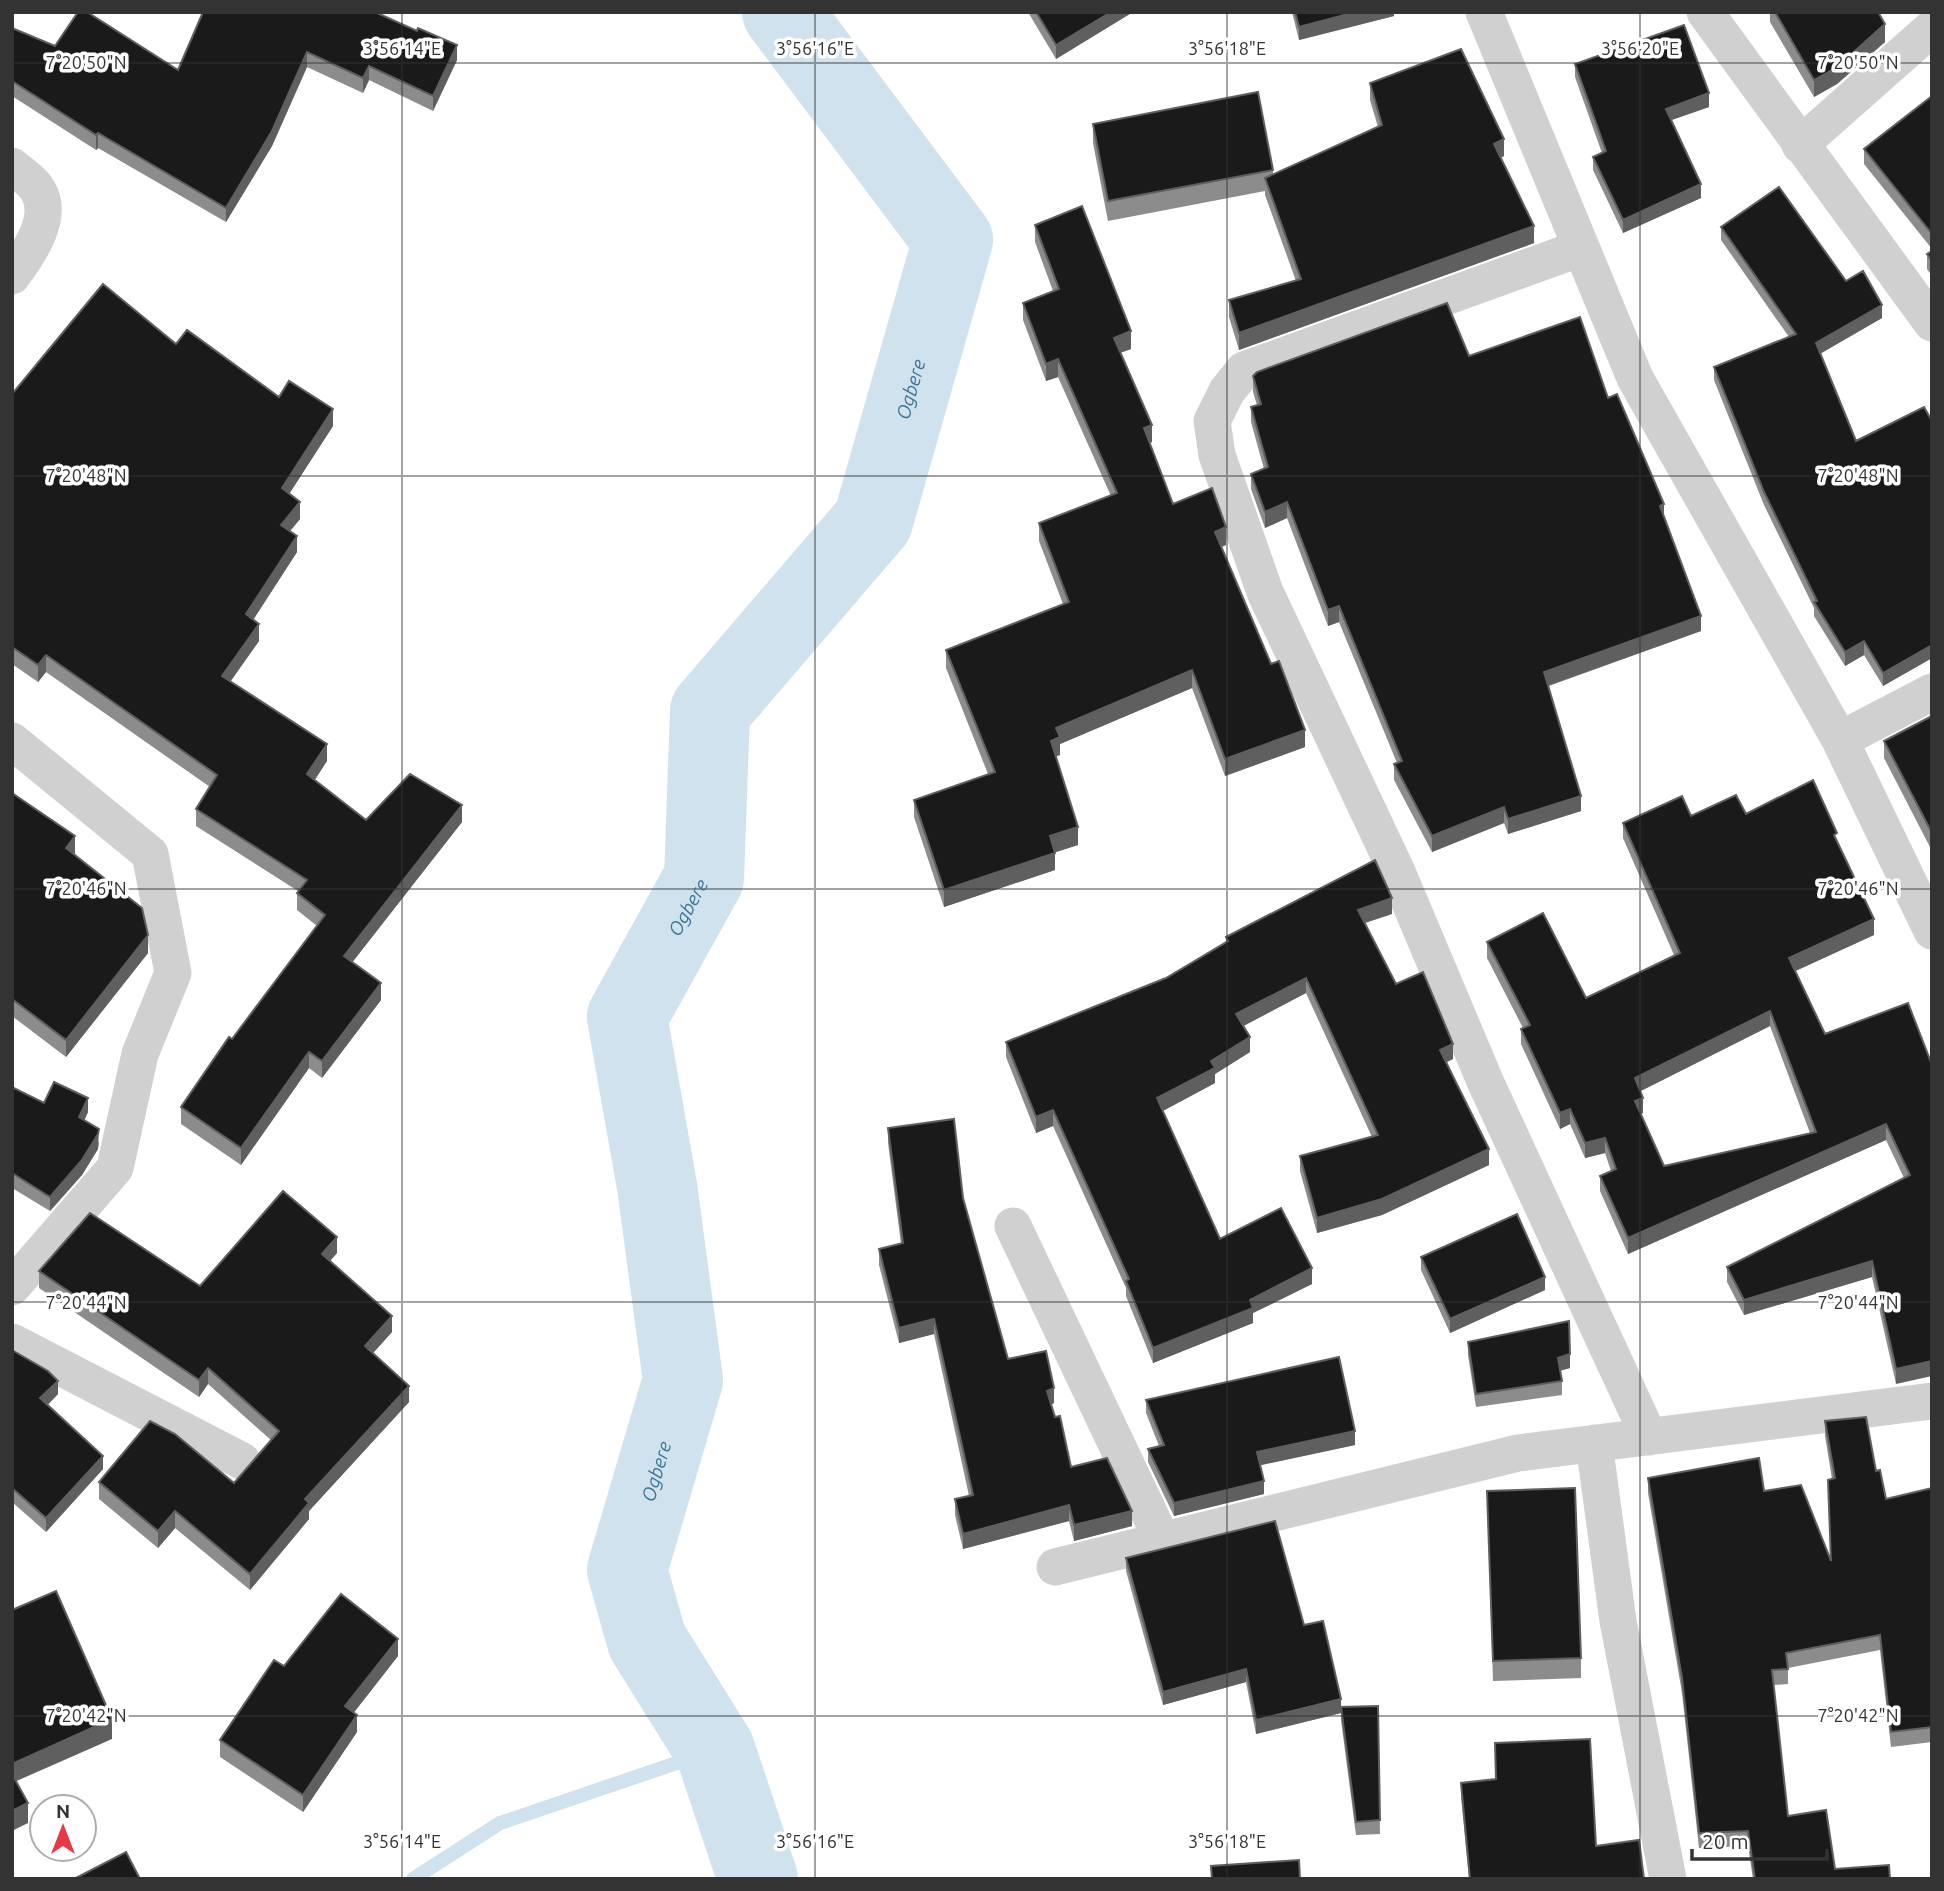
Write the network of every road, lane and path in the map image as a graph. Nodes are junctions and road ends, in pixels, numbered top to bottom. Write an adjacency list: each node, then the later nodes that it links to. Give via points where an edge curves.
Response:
1 (1484, 12): 6 (street)
2 (1705, 12): 4 (street)
3 (1932, 28): 4 (street)
4 (1800, 145): 8 (street)
5 (12, 166): 7 (street, via 35,186 43,207 36,243)
6 (1581, 247): 10 (street, via 1634,378); 17 (street, via 1244,369 1212,421 1217,455 1265,592 1397,872 1485,1080)
7 (12, 276)
8 (1932, 323)
9 (1932, 692): 10 (street)
10 (1839, 740): 12 (street)
11 (12, 741): 14 (street, via 149,854 173,973 140,1055 115,1168)
12 (1932, 931)
13 (1013, 1226): 20 (street)
14 (12, 1287)
15 (12, 1342): 19 (street)
16 (1932, 1401): 17 (street)
17 (1649, 1437): 18 (street)
18 (1594, 1443): 20 (street, via 1518,1453); 22 (street, via 1618,1621)
19 (242, 1461)
20 (1162, 1540): 21 (street)
21 (1055, 1567)
22 (1668, 1879)

